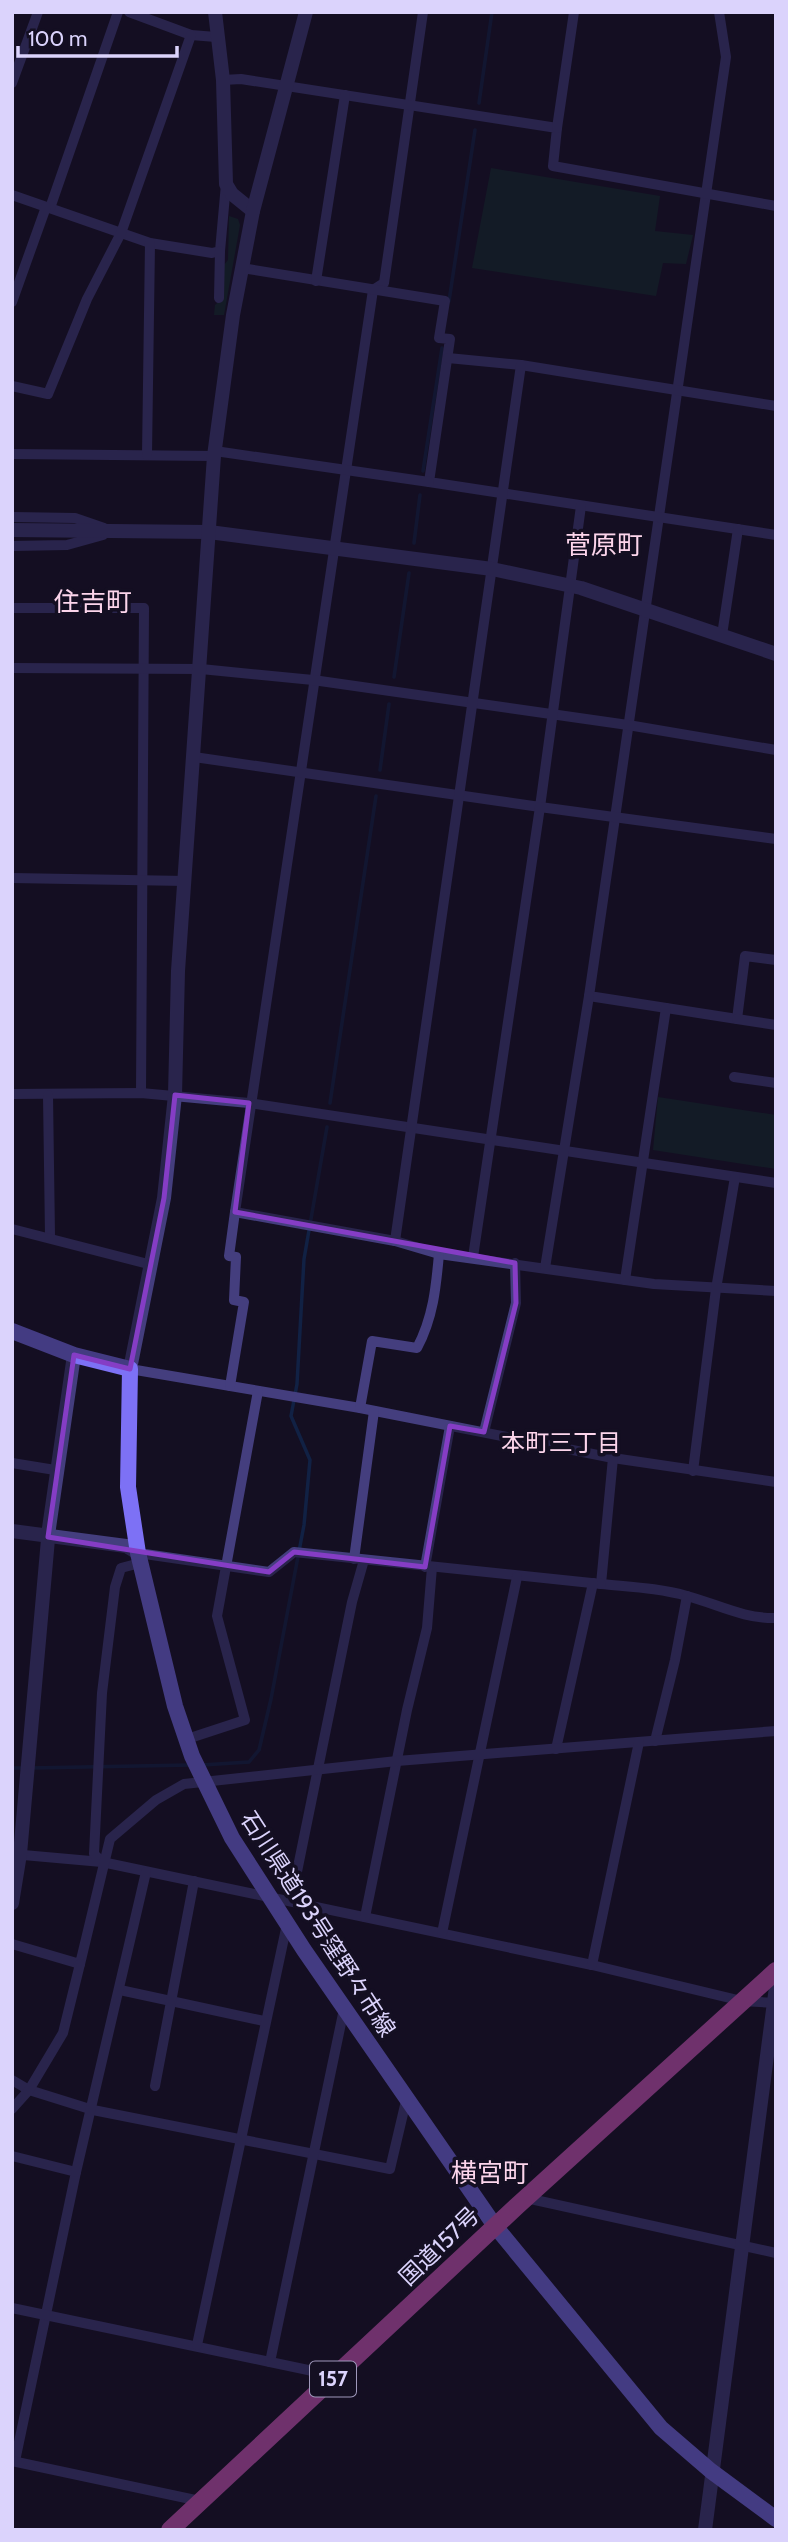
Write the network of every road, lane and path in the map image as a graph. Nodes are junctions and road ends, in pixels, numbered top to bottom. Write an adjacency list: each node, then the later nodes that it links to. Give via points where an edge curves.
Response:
1 (38, 12): 12 (street)
2 (118, 12): 21 (street)
3 (129, 12): 9 (street)
4 (215, 12): 10 (street)
5 (306, 12): 13 (street)
6 (423, 12): 15 (street)
7 (574, 12): 16 (street)
8 (719, 12): 18 (street, via 726,57)
9 (191, 35): 10 (street); 23 (street)
10 (216, 37): 11 (street)
11 (223, 80): 13 (street); 17 (street)
12 (12, 83)
13 (285, 87): 14 (street); 22 (street)
14 (345, 95): 15 (street); 27 (street)
15 (410, 104): 16 (street); 28 (street, via 384,283)
16 (557, 128): 18 (street, via 554,166)
17 (226, 184): 22 (street); 25 (street)
18 (706, 192): 20 (street); 34 (street)
19 (12, 195): 21 (street)
20 (776, 206)
21 (48, 208): 23 (street); 30 (street)
22 (253, 211): 26 (street)
23 (121, 233): 24 (street); 33 (street, via 48,394)
24 (150, 243): 25 (street); 37 (street)
25 (220, 251): 29 (street)
26 (242, 268): 27 (street); 38 (street)
27 (316, 281): 28 (street)
28 (373, 290): 31 (street, via 445,301 439,338 450,339); 39 (street)
29 (219, 298)
30 (12, 302)
31 (448, 358): 32 (street); 40 (street)
32 (521, 365): 34 (street); 41 (street)
33 (12, 386)
34 (677, 389): 35 (street); 43 (street)
35 (776, 406)
36 (12, 454): 37 (street)
37 (147, 454): 38 (street)
38 (215, 454): 39 (street); 48 (street)
39 (344, 469): 40 (street); 51 (street)
40 (429, 482): 41 (street)
41 (502, 495): 42 (street); 52 (street)
42 (581, 506): 43 (street); 53 (street)
43 (658, 516): 45 (street); 55 (street)
44 (12, 517): 47 (street, via 75,518)
45 (738, 528): 49 (street); 56 (street)
46 (12, 530): 47 (street)
47 (113, 532): 48 (street); 50 (street, via 67,545)
48 (209, 532): 51 (street); 59 (street)
49 (776, 535)
50 (12, 547)
51 (333, 547): 52 (street); 61 (street)
52 (492, 569): 53 (street); 62 (street)
53 (570, 585): 55 (street); 63 (street)
54 (12, 608): 60 (street, via 144,608)
55 (646, 608): 56 (street); 64 (street)
56 (722, 635): 57 (street)
57 (776, 654)
58 (12, 668): 60 (street)
59 (201, 669): 60 (street); 61 (street); 66 (street)
60 (145, 671): 73 (street)
61 (313, 680): 62 (street); 67 (street)
62 (472, 703): 63 (street); 68 (street)
63 (551, 715): 64 (street); 69 (street)
64 (628, 725): 65 (street); 70 (street)
65 (776, 750)
66 (194, 757): 67 (street); 74 (street)
67 (300, 772): 68 (street); 86 (street)
68 (459, 795): 69 (street); 87 (street)
69 (540, 807): 70 (street); 88 (street)
70 (614, 819): 71 (street); 76 (street)
71 (776, 839)
72 (12, 878): 73 (street)
73 (143, 880): 74 (street); 82 (street)
74 (186, 881): 85 (street)
75 (776, 960): 78 (street, via 745,956)
76 (589, 996): 77 (street); 89 (street)
77 (666, 1008): 78 (street); 90 (street)
78 (737, 1019): 79 (street)
79 (776, 1025)
80 (734, 1077): 81 (street)
81 (776, 1083)
82 (141, 1093): 84 (street); 85 (street)
83 (12, 1094): 84 (street)
84 (48, 1095): 95 (street)
85 (175, 1095): 86 (street); 100 (street)
86 (249, 1103): 87 (street); 93 (street)
87 (408, 1128): 88 (street); 96 (street)
88 (490, 1140): 89 (street); 98 (street)
89 (563, 1151): 90 (street); 101 (street)
90 (644, 1163): 91 (street); 102 (street)
91 (736, 1177): 92 (street); 103 (street)
92 (776, 1182)
93 (234, 1212): 96 (street); 108 (street, via 229,1256 236,1258 233,1300 244,1302)
94 (12, 1229): 95 (street)
95 (50, 1236): 100 (street)
96 (395, 1241): 97 (street)
97 (439, 1254): 98 (street); 110 (street, via 427,1329 417,1348 372,1341)
98 (473, 1257): 99 (street)
99 (515, 1263): 101 (street); 113 (street, via 516,1303)
100 (152, 1265): 107 (street)
101 (545, 1268): 102 (street)
102 (625, 1280): 103 (street)
103 (716, 1289): 104 (street); 117 (street)
104 (776, 1291)
105 (12, 1331): 106 (main road)
106 (74, 1355): 107 (main road); 116 (street)
107 (130, 1369): 108 (street); 121 (main road, 石川県道193号窪野々市線, via 128,1487)
108 (230, 1387): 109 (street)
109 (258, 1391): 110 (street); 123 (street)
110 (360, 1408): 111 (street)
111 (374, 1411): 112 (street); 122 (street)
112 (450, 1426): 113 (street); 124 (street)
113 (484, 1432): 114 (street)
114 (613, 1458): 117 (street); 126 (street)
115 (12, 1464): 116 (street)
116 (55, 1470): 120 (street)
117 (693, 1471): 118 (street)
118 (776, 1482)
119 (12, 1531): 120 (street)
120 (48, 1537): 121 (street, via 126,1546); 138 (street)
121 (139, 1558): 123 (street); 130 (main road, 石川県道193号窪野々市線); 139 (street, via 121,1568 115,1587 102,1693 94,1854)
122 (359, 1560): 123 (street, via 299,1552 269,1572); 124 (street); 137 (street)
123 (227, 1564): 130 (street, via 217,1616 245,1720)
124 (428, 1567): 125 (street); 135 (street, via 427,1628)
125 (517, 1577): 126 (street); 134 (street)
126 (597, 1583): 127 (street); 133 (street)
127 (687, 1596): 128 (street, via 756,1619); 131 (street)
128 (776, 1618)
129 (776, 1731): 131 (street)
130 (187, 1738): 136 (main road, 石川県道193号窪野々市線)
131 (655, 1741): 132 (street)
132 (639, 1742): 133 (street); 150 (street)
133 (556, 1749): 134 (street)
134 (478, 1755): 135 (street); 147 (street)
135 (397, 1760): 137 (street); 145 (street)
136 (199, 1770): 137 (street); 139 (street, via 110,1839); 142 (main road, 石川県道193号窪野々市線, via 232,1838)
137 (316, 1771): 143 (street)
138 (16, 1854): 139 (street); 144 (street)
139 (102, 1862): 140 (street); 149 (street)
140 (146, 1872): 141 (street); 152 (street)
141 (194, 1881): 142 (street); 154 (street)
142 (272, 1898): 143 (street); 146 (main road, 石川県道193号窪野々市線)
143 (290, 1901): 145 (street)
144 (12, 1903)
145 (365, 1917): 147 (street)
146 (288, 1923): 156 (main road, 石川県道193号窪野々市線); 157 (street)
147 (442, 1933): 150 (street)
148 (12, 1944): 149 (street)
149 (80, 1964): 160 (street, via 63,2033)
150 (592, 1965): 155 (street)
151 (776, 1971): 155 (highway, 国道157号 / 157)
152 (120, 1990): 154 (street); 163 (street)
153 (775, 1997): 155 (street); 170 (street)
154 (171, 2000): 157 (street); 159 (street)
155 (742, 2001): 168 (highway, 国道157号 / 157)
156 (344, 2009): 161 (main road, 石川県道193号窪野々市線); 165 (street)
157 (264, 2021): 164 (street)
158 (12, 2080): 160 (street)
159 (155, 2086)
160 (29, 2090): 162 (street); 163 (street)
161 (406, 2101): 165 (street, via 390,2169); 169 (main road, 石川県道193号窪野々市線)
162 (12, 2109)
163 (93, 2110): 164 (street); 167 (street, via 81,2138)
164 (240, 2139): 165 (street); 174 (street)
165 (314, 2154): 175 (street)
166 (12, 2156): 167 (street)
167 (76, 2172): 173 (street)
168 (526, 2198): 169 (highway, 国道157号 / 157); 170 (street)
169 (495, 2226): 176 (highway, 国道157号 / 157); 178 (main road, 石川県道193号窪野々市線, via 661,2428)
170 (741, 2246): 171 (street); 178 (street)
171 (776, 2253)
172 (12, 2308): 173 (street)
173 (46, 2315): 174 (street); 177 (street)
174 (197, 2345): 175 (street)
175 (270, 2362): 176 (street)
176 (332, 2380): 179 (highway, 国道157号 / 157)
177 (14, 2461): 179 (street)
178 (711, 2471): 180 (main road, 石川県道193号窪野々市線); 182 (street)
179 (200, 2501): 181 (highway, 国道157号 / 157)
180 (776, 2519)
181 (170, 2530)
182 (705, 2530)

